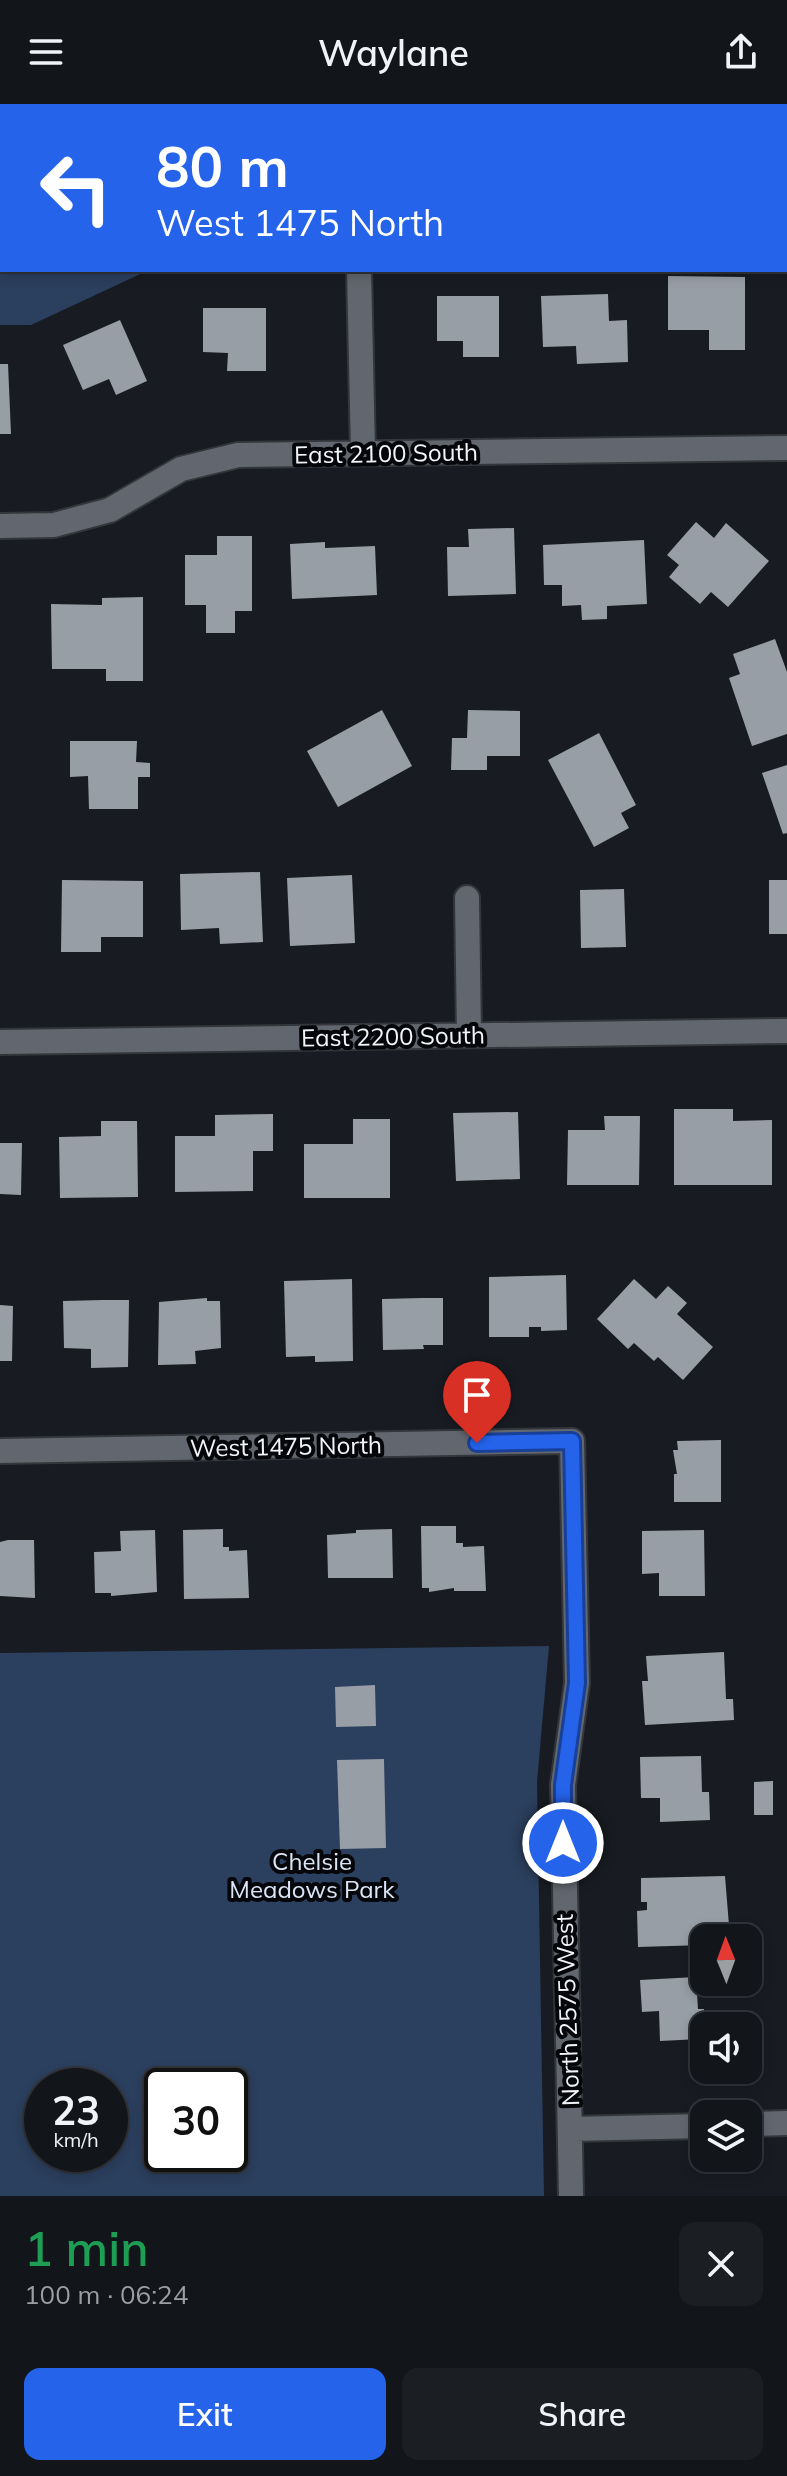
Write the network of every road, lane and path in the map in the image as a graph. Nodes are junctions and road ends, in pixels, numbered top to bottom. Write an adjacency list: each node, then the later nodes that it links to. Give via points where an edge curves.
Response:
1 (359, 272): 3 (street)
2 (787, 448): 3 (street, East 2100 South)
3 (363, 453): 4 (street, East 2100 South, via 238,455 181,469 110,510 54,525)
4 (0, 526)
5 (467, 898): 7 (street)
6 (787, 1031): 7 (street, East 2200 South)
7 (469, 1035): 8 (street, East 2200 South)
8 (0, 1042)
9 (572, 1441): 10 (street, West 1475 North); 14 (street, North 2575 West, via 577,1683 563,1785)
10 (0, 1451)
11 (787, 2123): 12 (street)
12 (762, 2124)
13 (690, 2126): 14 (street)
14 (571, 2129): 15 (street, North 2575 West)
15 (571, 2196)

